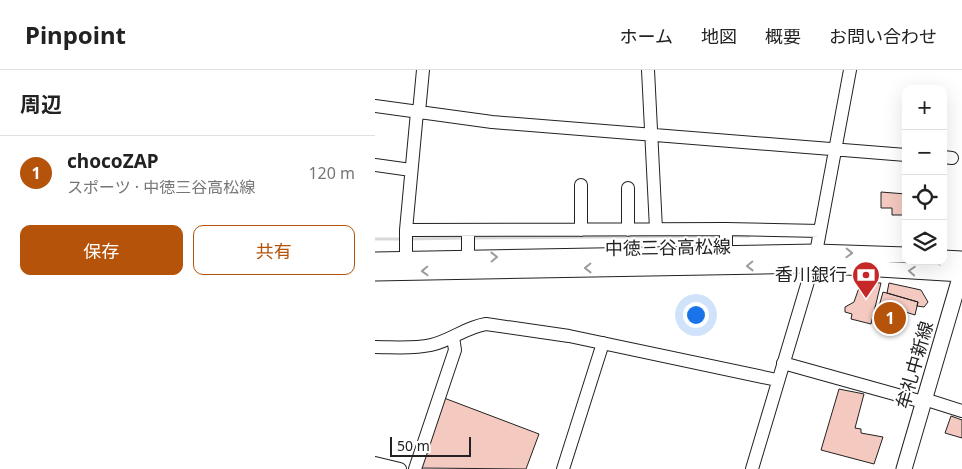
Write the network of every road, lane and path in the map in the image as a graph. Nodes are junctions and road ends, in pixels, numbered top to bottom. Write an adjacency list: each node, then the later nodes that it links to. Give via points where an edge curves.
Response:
1 (423, 70): 5 (street)
2 (648, 70): 6 (street)
3 (850, 70): 7 (street)
4 (375, 106): 5 (street)
5 (418, 112): 6 (street, via 492,122); 10 (street)
6 (651, 135): 7 (street); 13 (street)
7 (835, 150): 8 (street); 19 (street)
8 (902, 155)
9 (375, 165): 10 (street)
10 (411, 170): 15 (street)
11 (581, 185): 17 (street)
12 (628, 188): 18 (street)
13 (657, 229): 14 (street); 18 (street)
14 (726, 229): 19 (street); 20 (street)
15 (406, 230): 16 (street); 22 (street)
16 (468, 230): 17 (street); 21 (street)
17 (581, 230): 18 (street)
18 (628, 230)
19 (820, 231): 24 (street)
20 (726, 248): 21 (main road, 中徳三谷高松線, one-way to 20); 24 (main road, 中徳三谷高松線)
21 (468, 252): 22 (main road, 中徳三谷高松線)
22 (406, 253): 27 (main road, 中徳三谷高松線)
23 (902, 256): 24 (main road, 中徳三谷高松線, one-way to 23)
24 (814, 258): 28 (main road, 中徳三谷高松線, one-way to 28); 29 (main road, 中徳三谷高松線, one-way to 24); 33 (street)
25 (947, 258): 26 (main road)
26 (962, 259)
27 (375, 260)
28 (375, 273)
29 (962, 273): 35 (main road, 牟礼中新線)
30 (453, 337): 31 (street, via 486,324); 32 (street, via 430,345); 39 (street, via 455,350)
31 (603, 343): 34 (street); 40 (street)
32 (375, 347)
33 (783, 362): 34 (street); 35 (street)
34 (777, 380): 41 (street)
35 (923, 400): 36 (street); 42 (main road, 牟礼中新線)
36 (962, 411)
37 (375, 463): 38 (street)
38 (400, 469)
39 (415, 469)
40 (563, 469)
41 (752, 469)
42 (904, 469)

